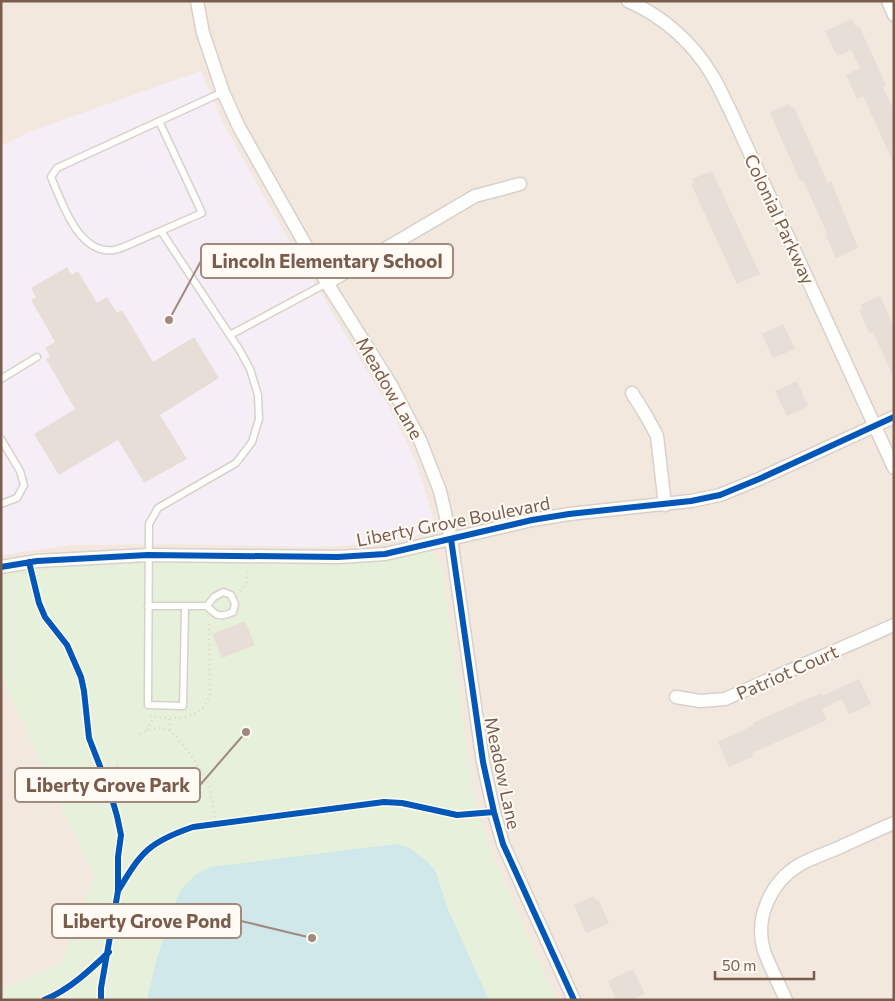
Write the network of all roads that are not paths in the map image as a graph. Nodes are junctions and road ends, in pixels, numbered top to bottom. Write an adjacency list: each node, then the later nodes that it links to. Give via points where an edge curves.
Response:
1 (197, 1): 5 (street, Meadow Lane, via 203,33)
2 (628, 1): 15 (street, Colonial Parkway, via 661,20 687,41 712,75)
3 (888, 1): 4 (street)
4 (894, 15)
5 (224, 92): 6 (lane); 9 (street, Meadow Lane, via 262,170)
6 (159, 121): 8 (lane, via 202,214); 8 (lane, via 57,168 51,177 71,222 83,238 99,248 114,250)
7 (520, 184): 9 (street, via 474,196)
8 (161, 231): 10 (lane)
9 (327, 283): 10 (lane); 20 (street, Meadow Lane, via 391,385 420,440 440,491)
10 (230, 335): 21 (lane, via 250,369 258,395 259,419 252,442 236,463 158,508 148,524)
11 (37, 357): 12 (lane)
12 (1, 379)
13 (632, 393): 19 (street, via 657,436)
14 (894, 417): 15 (street, Liberty Grove Boulevard)
15 (875, 426): 17 (street, Colonial Parkway); 19 (street, Liberty Grove Boulevard, via 720,495)
16 (1, 439): 18 (lane, via 20,471 24,485 17,498)
17 (894, 468)
18 (1, 504)
19 (664, 505): 20 (street, Liberty Grove Boulevard, via 569,514)
20 (452, 538): 21 (street, Liberty Grove Boulevard, via 384,554 338,557); 29 (street, Meadow Lane, via 482,762 494,812 503,844)
21 (148, 555): 22 (street, Liberty Grove Boulevard, via 37,561); 23 (lane)
22 (1, 567)
23 (148, 606): 25 (lane); 25 (lane, via 148,705 184,706)
24 (206, 606): 24 (lane, via 215,614 224,616 233,612 235,604 231,595 223,592); 25 (lane)
25 (185, 607)
26 (894, 625): 27 (street, Patriot Court, via 725,699 700,701)
27 (676, 696)
28 (894, 823): 30 (street, via 799,866 774,890 766,904 762,933 764,950)
29 (574, 1000)
30 (786, 1000)

